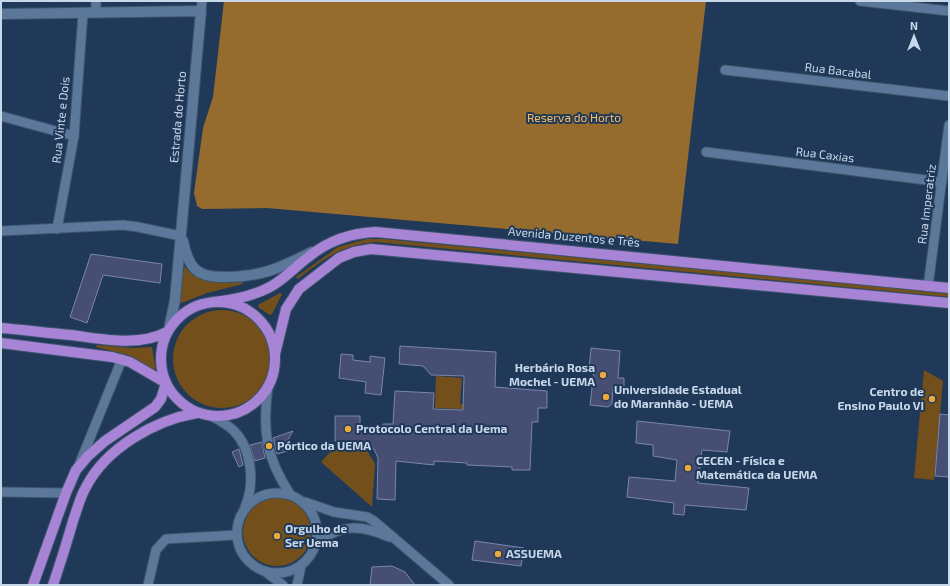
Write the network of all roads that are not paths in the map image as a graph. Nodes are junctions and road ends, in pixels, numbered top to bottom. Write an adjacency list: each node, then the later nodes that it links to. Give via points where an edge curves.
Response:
1 (96, 1): 5 (street)
2 (860, 1): 4 (street)
3 (201, 6): 5 (street); 17 (street, Estrada do Horto)
4 (949, 11)
5 (96, 12): 6 (street)
6 (83, 13): 7 (street); 12 (street, Rua Vinte e Dois)
7 (1, 14)
8 (725, 70): 9 (street, Rua Bacabal)
9 (949, 96)
10 (1, 116): 12 (street)
11 (949, 125): 14 (street, Rua Imperatriz)
12 (74, 136): 15 (street, Rua Vinte e Dois)
13 (706, 152): 14 (street, Rua Caxias)
14 (942, 182): 19 (street, Rua Imperatriz)
15 (57, 229): 16 (street); 17 (street, via 124,225)
16 (1, 231)
17 (181, 236): 18 (street, Estrada do Horto, via 192,266 199,272 213,277 265,273); 24 (street, Estrada do Horto, via 176,300)
18 (322, 247): 19 (main road, Avenida Duzentos e Três, via 354,234 382,232); 21 (main road, Avenida Duzentos e Três, via 270,287 245,297)
19 (928, 286): 20 (main road, Avenida Duzentos e Três)
20 (949, 288)
21 (214, 302): 24 (main road, via 190,309); 26 (main road, via 240,306 255,316 267,329 273,341)
22 (949, 303): 26 (main road, via 371,249 339,258 298,289 286,309)
23 (1, 328): 24 (main road, via 120,341 157,338)
24 (168, 330): 28 (main road, via 160,354 160,365)
25 (1, 343): 27 (main road, via 92,353)
26 (275, 354): 29 (main road, via 274,371)
27 (122, 359): 28 (main road); 32 (street)
28 (166, 383): 30 (main road, via 184,406); 32 (main road, via 161,399 155,407 105,441)
29 (268, 387): 31 (main road, via 255,403 245,410); 35 (street, via 264,421 269,453)
30 (197, 412): 31 (main road); 44 (main road, via 177,417 135,438 121,447 96,472 82,495)
31 (211, 416): 37 (street, via 234,431 244,446 251,480)
32 (76, 470): 34 (main road)
33 (1, 492): 34 (street)
34 (66, 493): 43 (main road)
35 (290, 494): 36 (street); 37 (street, via 264,494)
36 (302, 500): 39 (street, via 334,512 367,517); 40 (street, via 316,520)
37 (243, 510): 38 (street)
38 (236, 535): 42 (street, via 244,558); 45 (street, via 166,539 156,550)
39 (398, 541): 40 (street, via 370,530 348,528 328,535); 48 (street)
40 (316, 544): 41 (street)
41 (301, 566): 42 (street, via 290,572); 47 (street)
42 (264, 572): 46 (street)
43 (33, 585)
44 (53, 585)
45 (148, 585)
46 (283, 585)
47 (297, 585)
48 (449, 585)

